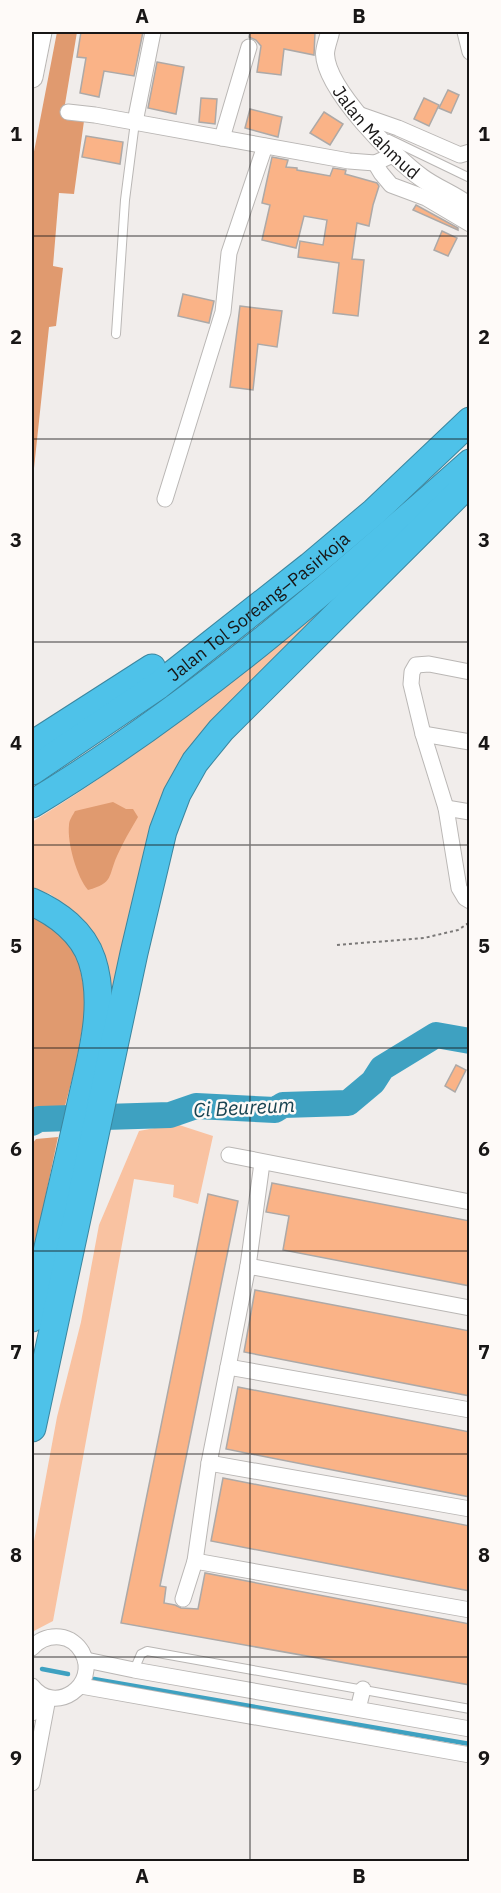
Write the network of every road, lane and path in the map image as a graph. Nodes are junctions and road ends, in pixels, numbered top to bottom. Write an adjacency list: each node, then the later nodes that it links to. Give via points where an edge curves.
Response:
1 (41, 32): 7 (main road)
2 (153, 32): 10 (street)
3 (330, 32): 9 (street, Jalan Mahmud, via 325,53 329,71)
4 (465, 32): 6 (street)
5 (249, 47): 12 (street)
6 (470, 52)
7 (32, 77)
8 (68, 112): 10 (street)
9 (358, 114): 11 (street, Jalan Mahmud); 14 (street, via 460,155)
10 (135, 122): 12 (street); 20 (lane)
11 (374, 132): 15 (street, Jalan Mahmud); 17 (lane)
12 (222, 138): 13 (street)
13 (265, 146): 16 (street); 24 (street, via 229,253 223,312)
14 (470, 152)
15 (395, 154): 16 (street); 18 (street, Jalan Mahmud, via 422,178)
16 (375, 163): 19 (street, via 391,185 426,198)
17 (470, 178)
18 (470, 207)
19 (470, 224)
20 (116, 334)
21 (470, 421): 25 (highway, Jalan Tol Soreang–Pasirkoja)
22 (470, 463): 31 (highway, Jalan Tol Soreang–Pasirkoja, via 305,608 136,735)
23 (470, 482): 38 (highway, via 221,730 195,762 162,831)
24 (165, 499)
25 (310, 566): 29 (highway); 30 (highway, Jalan Tol Soreang–Pasirkoja, via 159,685)
26 (470, 672): 27 (street, via 416,665 411,684)
27 (423, 734): 28 (street); 32 (street)
28 (470, 742)
29 (32, 745)
30 (32, 771)
31 (32, 804)
32 (446, 808): 33 (street); 34 (street, via 459,888)
33 (470, 812)
34 (470, 901)
35 (32, 902): 38 (highway, via 51,911 76,932 92,958 99,991)
36 (470, 922): 37 (path, via 458,930 424,938)
37 (337, 945)
38 (98, 1071): 39 (highway)
39 (81, 1150): 45 (highway); 48 (highway)
40 (229, 1155): 41 (street)
41 (262, 1163): 42 (street); 43 (street)
42 (470, 1202)
43 (248, 1266): 44 (street); 46 (street)
44 (470, 1308)
45 (32, 1318)
46 (228, 1367): 47 (street); 49 (street)
47 (470, 1410)
48 (32, 1428)
49 (209, 1463): 50 (street); 51 (street)
50 (470, 1509)
51 (195, 1561): 52 (street); 53 (street)
52 (183, 1599)
53 (470, 1610)
54 (32, 1648): 55 (street, via 48,1637 64,1637 78,1646)
55 (86, 1660): 56 (street); 57 (street, via 87,1673)
56 (134, 1670): 58 (lane, via 141,1654 147,1651); 60 (street)
57 (81, 1686): 59 (street, via 60,1699); 64 (street)
58 (363, 1689): 60 (street); 61 (lane)
59 (38, 1692): 62 (street); 65 (street)
60 (358, 1709): 63 (street)
61 (470, 1709)
62 (32, 1713)
63 (470, 1729)
64 (470, 1755)
65 (32, 1783)

